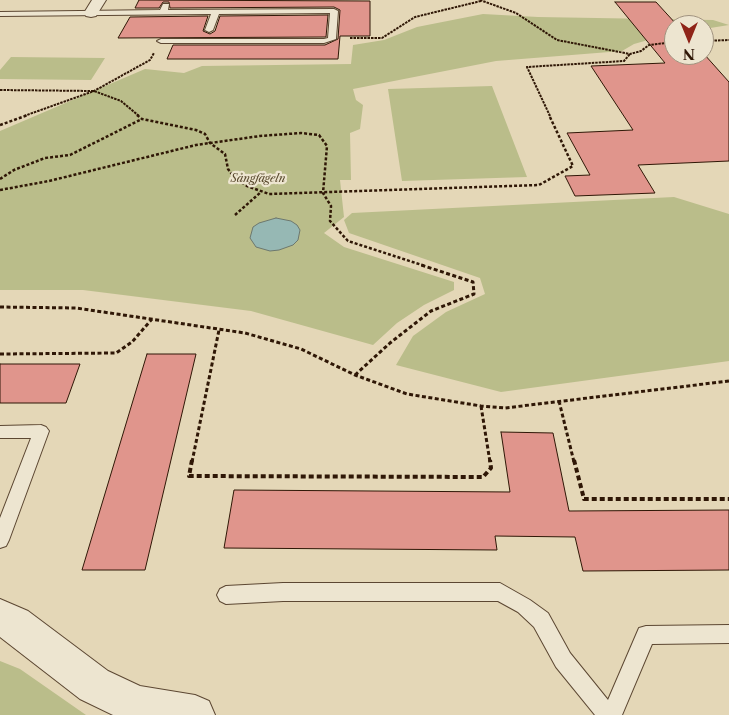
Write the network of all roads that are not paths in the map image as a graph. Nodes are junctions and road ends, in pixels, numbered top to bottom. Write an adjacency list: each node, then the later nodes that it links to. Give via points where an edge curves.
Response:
1 (100, 0): 3 (street)
2 (216, 12): 3 (lane, via 165,9); 5 (lane); 6 (lane, via 334,11 332,38 324,41)
3 (91, 13): 4 (lane)
4 (0, 14)
5 (209, 30)
6 (161, 41)
7 (0, 432): 8 (lane, via 41,431)
8 (0, 540)
9 (226, 595): 13 (lane, via 500,592 541,620 563,660)
10 (0, 618): 12 (street, via 15,624 94,685 138,706)
11 (729, 634): 14 (lane, via 646,635)
12 (195, 715)
13 (608, 715)
14 (612, 715)

